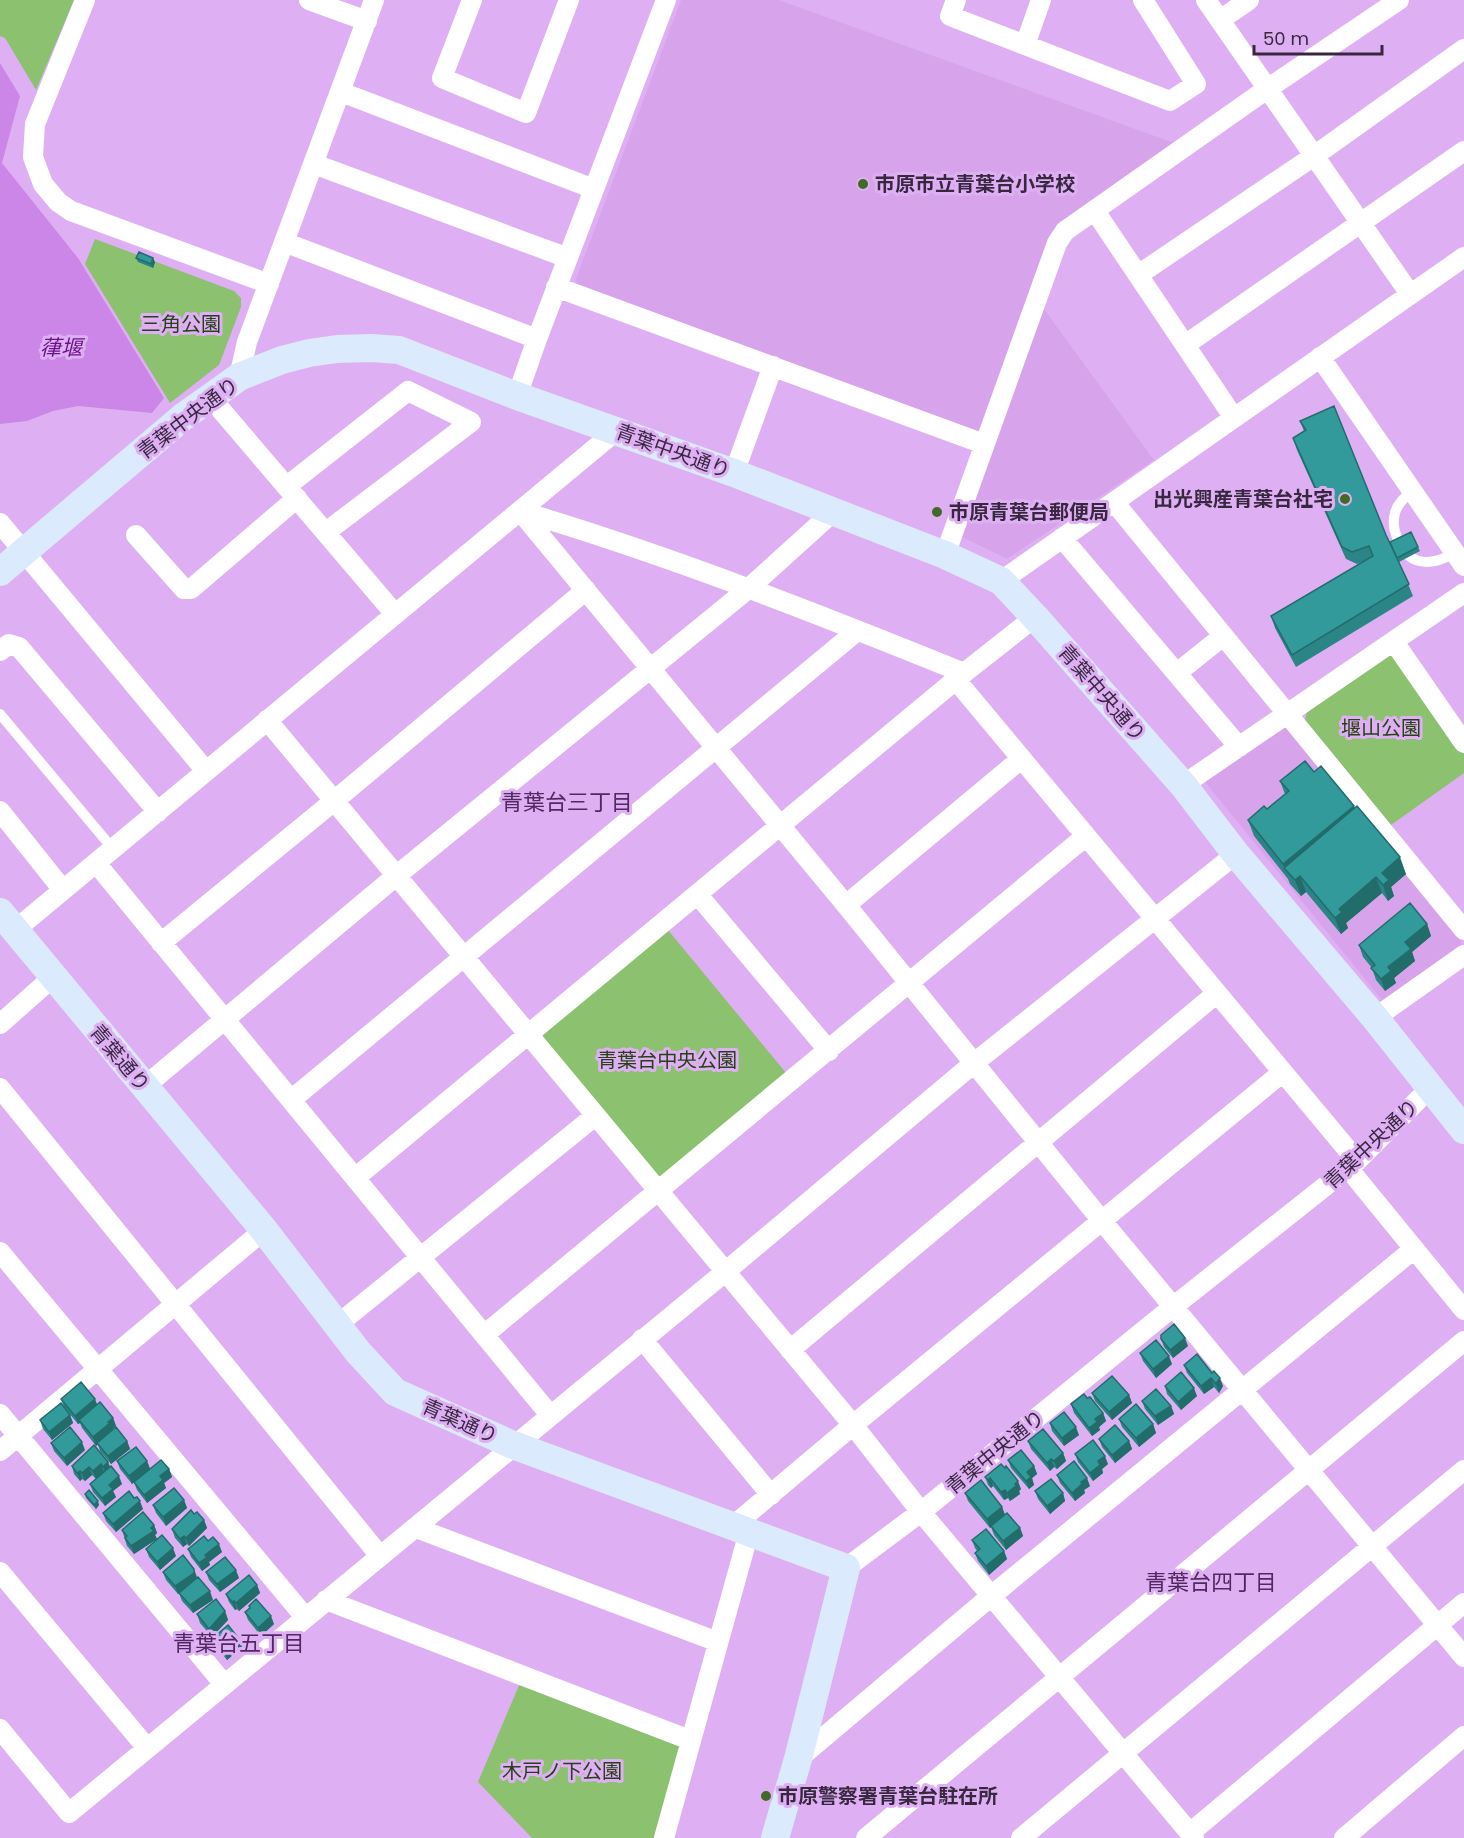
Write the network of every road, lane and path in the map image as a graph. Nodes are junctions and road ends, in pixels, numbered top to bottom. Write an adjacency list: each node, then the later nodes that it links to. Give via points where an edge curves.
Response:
1 (85, 0): 29 (street, via 34,124 33,157 43,184 71,211)
2 (309, 0): 14 (street)
3 (374, 0): 14 (street)
4 (472, 0): 5 (street, via 442,78 526,113)
5 (569, 0)
6 (666, 0): 22 (street)
7 (956, 0): 15 (street, via 950,16)
8 (1041, 0): 15 (street)
9 (1143, 0): 15 (street, via 1196,84 1170,101)
10 (1206, 0): 13 (street)
11 (1249, 0): 13 (street)
12 (1399, 0): 17 (street)
13 (1220, 20): 17 (street)
14 (367, 21): 18 (street)
15 (1026, 45)
16 (1464, 49): 20 (street)
17 (1267, 89): 20 (street); 23 (street)
18 (341, 92): 21 (street); 22 (street)
19 (1464, 152): 24 (street)
20 (1314, 156): 24 (street); 28 (street)
21 (314, 164): 25 (street); 27 (street)
22 (594, 189): 27 (street)
23 (1095, 212): 28 (street); 41 (street, via 1065,231 1057,243)
24 (1361, 223): 31 (street); 33 (street)
25 (284, 242): 29 (street); 32 (street)
26 (1464, 257): 31 (street)
27 (568, 258): 30 (street)
28 (1138, 275): 33 (street)
29 (269, 284): 36 (street, via 247,342)
30 (556, 288): 32 (street); 35 (street)
31 (1410, 294): 34 (street)
32 (537, 339): 37 (street)
33 (1185, 345): 39 (street)
34 (1320, 357): 39 (street); 43 (street)
35 (773, 366): 41 (street); 42 (street)
36 (239, 377): 37 (street, 青葉中央通り, via 309,352 399,350); 38 (street, 青葉中央通り)
37 (518, 396): 40 (street, 青葉中央通り)
38 (210, 397): 44 (street); 52 (street, 青葉中央通り)
39 (1234, 417): 45 (street)
40 (616, 431): 42 (street, 青葉中央通り); 46 (street)
41 (984, 444): 53 (street)
42 (734, 473): 47 (street, 青葉中央通り)
43 (1412, 491): 54 (street); 54 (lane, via 1395,514 1401,547 1416,561)
44 (292, 492): 49 (street); 49 (street, via 408,391 471,422); 50 (street, via 190,589 184,589)
45 (1114, 502): 51 (street); 63 (street)
46 (520, 511): 57 (street); 58 (street); 60 (street)
47 (833, 512): 53 (street, 青葉中央通り); 57 (street)
48 (0, 523): 52 (street)
49 (326, 532): 60 (street)
50 (136, 535)
51 (1062, 538): 56 (street); 67 (street)
52 (24, 552): 55 (street, 青葉中央通り); 76 (street)
53 (945, 555): 56 (street, 青葉中央通り)
54 (1460, 560)
55 (0, 572)
56 (1001, 581): 61 (street, 青葉中央通り)
57 (748, 589): 62 (street); 66 (street)
58 (586, 590): 66 (street); 78 (street)
59 (1464, 593): 64 (street)
60 (394, 614): 71 (street)
61 (1035, 617): 68 (street); 77 (street, 青葉中央通り)
62 (857, 631): 68 (street); 74 (street)
63 (1223, 636): 67 (street); 70 (street)
64 (1394, 642): 70 (street); 72 (street)
65 (0, 651): 80 (street, via 9,644 19,647)
66 (650, 668): 74 (street); 86 (street)
67 (1177, 673): 73 (street)
68 (960, 676): 75 (street); 81 (street)
69 (0, 714): 83 (lane)
70 (1287, 714): 73 (street); 92 (street)
71 (267, 720): 76 (street); 78 (street)
72 (1464, 743)
73 (1239, 747): 77 (street)
74 (716, 748): 81 (street); 94 (street)
75 (1021, 759): 82 (street); 89 (street)
76 (206, 771): 80 (street)
77 (1183, 785): 84 (street, 青葉中央通り)
78 (334, 801): 86 (street); 93 (street)
79 (0, 812): 87 (street)
80 (158, 812): 83 (street)
81 (781, 826): 88 (street); 89 (street)
82 (1086, 836): 90 (street); 97 (street)
83 (113, 849): 85 (street)
84 (1236, 854): 90 (street); 99 (street, 青葉中央通り)
85 (96, 863): 87 (street); 93 (street)
86 (396, 876): 94 (street); 100 (street)
87 (63, 891): 91 (street)
88 (698, 895): 102 (street); 103 (street)
89 (846, 905): 97 (street)
90 (1156, 919): 98 (street); 104 (street)
91 (8, 921): 96 (street, 青葉通り)
92 (1464, 930)
93 (161, 943): 100 (street)
94 (464, 957): 102 (street); 109 (street)
95 (1462, 961): 99 (street)
96 (53, 977): 101 (street); 106 (street, 青葉通り)
97 (909, 984): 103 (street); 104 (street)
98 (1217, 993): 105 (street); 112 (street)
99 (1375, 1018): 108 (street, 青葉中央通り)
100 (224, 1019): 106 (street); 109 (street)
101 (0, 1024)
102 (528, 1035): 110 (street); 114 (street)
103 (829, 1051): 115 (street)
104 (974, 1063): 112 (street); 121 (street)
105 (1283, 1072): 113 (street); 116 (street)
106 (144, 1087): 117 (street, 青葉通り)
107 (0, 1088): 122 (street)
108 (1430, 1089): 111 (street); 113 (street, 青葉中央通り)
109 (291, 1100): 114 (street)
110 (595, 1116): 115 (street); 120 (street)
111 (1464, 1130)
112 (1038, 1143): 116 (street); 129 (street)
113 (1352, 1164): 118 (street); 123 (street, 青葉中央通り)
114 (355, 1178): 120 (street)
115 (658, 1191): 121 (street); 126 (street)
116 (1102, 1221): 123 (street); 134 (street)
117 (264, 1230): 122 (street); 125 (street, 青葉通り)
118 (1414, 1249): 124 (street); 131 (street)
119 (0, 1252): 130 (street)
120 (420, 1257): 125 (street); 126 (street)
121 (725, 1272): 127 (street); 129 (street)
122 (175, 1304): 130 (street); 145 (street)
123 (1174, 1306): 131 (street); 141 (street, 青葉中央通り)
124 (1464, 1310)
125 (337, 1325): 136 (street, 青葉通り, via 395,1392)
126 (484, 1335): 133 (street)
127 (642, 1339): 133 (street); 140 (street)
128 (1464, 1341): 138 (street)
129 (790, 1350): 134 (street)
130 (98, 1369): 135 (street); 151 (street)
131 (1242, 1390): 138 (street); 148 (street)
132 (0, 1414): 135 (street)
133 (550, 1414): 136 (street)
134 (854, 1425): 140 (street); 141 (street)
135 (18, 1436): 137 (street); 156 (street)
136 (513, 1445): 142 (street); 143 (street, 青葉通り)
137 (0, 1450)
138 (1308, 1469): 144 (street); 155 (street)
139 (1464, 1470): 144 (street)
140 (771, 1495): 143 (street)
141 (921, 1512): 146 (street, 青葉中央通り); 148 (street)
142 (416, 1528): 145 (street); 153 (street)
143 (741, 1529): 146 (street, 青葉通り); 153 (street)
144 (1373, 1547): 152 (street); 161 (street)
145 (380, 1556): 149 (street)
146 (846, 1568): 162 (street)
147 (0, 1572): 160 (street)
148 (990, 1597): 155 (street); 162 (street)
149 (326, 1600): 151 (street); 159 (street)
150 (1464, 1603): 152 (street)
151 (305, 1617): 156 (street)
152 (1438, 1626): 154 (street); 164 (street)
153 (718, 1642): 159 (street)
154 (1464, 1657)
155 (1060, 1676): 161 (street); 167 (street)
156 (224, 1684): 160 (street)
157 (0, 1729): 160 (street, via 69,1813)
158 (1464, 1736): 169 (street)
159 (690, 1740): 165 (street)
160 (147, 1748)
161 (1123, 1752): 163 (street); 164 (street)
162 (798, 1759): 166 (street)
163 (1045, 1831): 168 (street)
164 (1192, 1836)
165 (664, 1838)
166 (775, 1838)
167 (866, 1838)
168 (1021, 1838)
169 (1344, 1838)

